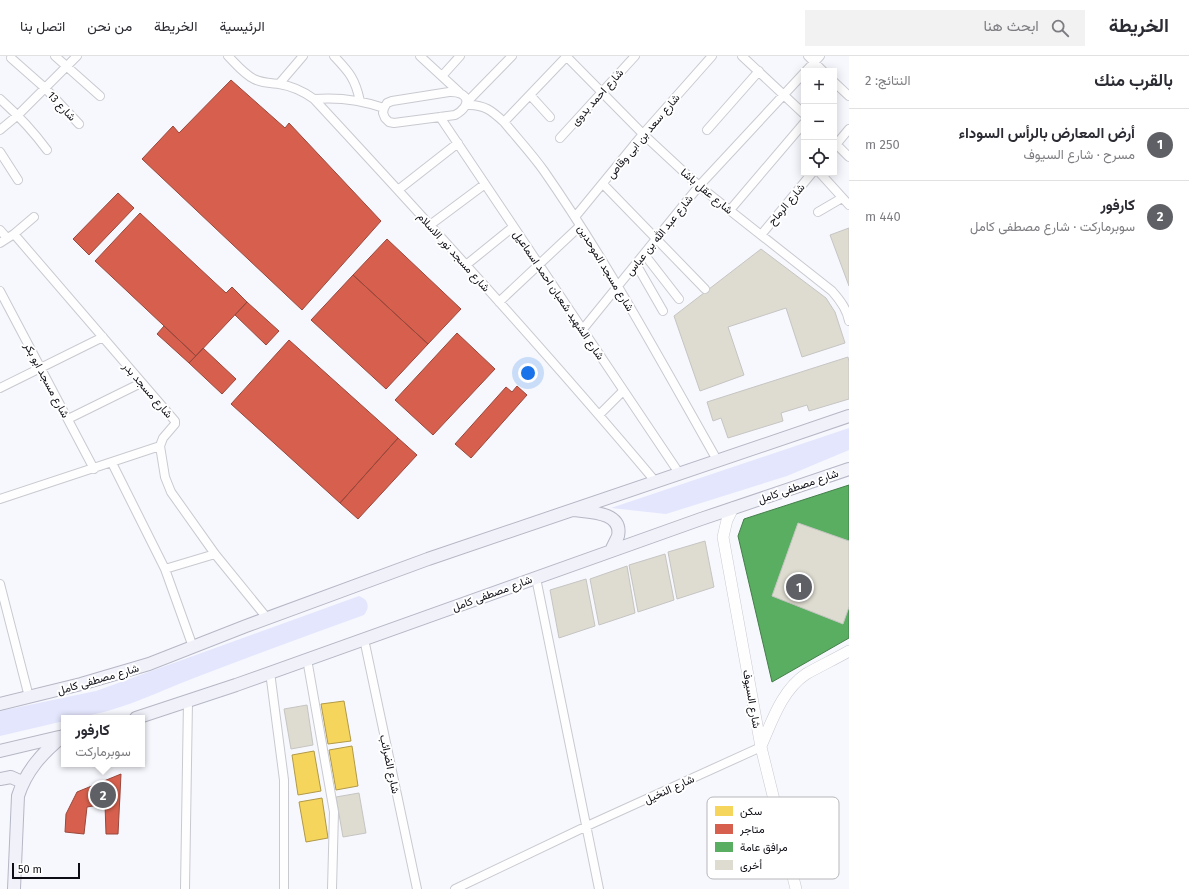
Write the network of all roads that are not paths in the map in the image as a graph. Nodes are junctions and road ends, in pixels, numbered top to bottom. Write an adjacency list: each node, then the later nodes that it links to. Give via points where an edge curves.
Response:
1 (55, 56): 15 (street)
2 (77, 56): 15 (street)
3 (303, 56): 21 (street)
4 (334, 56): 32 (street, via 349,72)
5 (420, 56): 19 (street)
6 (460, 56): 19 (street)
7 (512, 56): 33 (street)
8 (567, 56): 25 (street, شارع عقل باشا); 26 (street)
9 (635, 56): 25 (street, شارع احمد بدوى)
10 (712, 56): 45 (street, شارع سعد بن ابى وقاص)
11 (742, 56): 18 (street)
12 (232, 57): 21 (street, شارع مسجد نور الاسلام, via 254,79)
13 (11, 58): 23 (street, شارع 13)
14 (814, 58): 16 (street, شارع عبد الله بن عباس); 17 (street)
15 (67, 67): 23 (street); 28 (street)
16 (808, 68)
17 (821, 68)
18 (759, 71): 27 (street); 44 (street)
19 (442, 76): 24 (street)
20 (801, 76): 27 (street, شارع عبد الله بن عباس)
21 (279, 84): 30 (street, شارع مسجد نور الاسلام)
22 (837, 85): 29 (street)
23 (45, 88): 36 (street); 40 (street, شارع 13)
24 (459, 92): 33 (street, via 466,98); 34 (street, via 392,101)
25 (601, 92): 45 (street, شارع عقل باشا); 46 (street, شارع احمد بدوى)
26 (530, 95): 38 (street); 39 (street)
27 (784, 95): 35 (street); 58 (street, شارع عبد الله بن عباس)
28 (100, 96)
29 (849, 96)
30 (314, 98): 32 (street); 59 (street, شارع مسجد نور الاسلام)
31 (0, 99): 36 (street)
32 (360, 101): 34 (street)
33 (467, 104): 37 (street, via 455,115); 39 (street, شارع مسجد الموحدين, via 490,109)
34 (384, 108): 37 (street, via 385,118 394,123)
35 (801, 111)
36 (18, 115): 43 (street); 50 (street)
37 (440, 117): 48 (street, شارع الشهيد شعبان احمد اسماعيل)
38 (550, 117)
39 (504, 122): 65 (street, شارع مسجد الموحدين, via 543,170)
40 (79, 124)
41 (801, 127): 62 (street)
42 (849, 129): 47 (street)
43 (0, 130)
44 (707, 130)
45 (644, 134): 57 (street, شارع سعد بن ابى وقاص); 58 (street, شارع عقل باشا)
46 (560, 138)
47 (837, 142)
48 (458, 143): 56 (street, شارع الشهيد شعبان احمد اسماعيل); 59 (street)
49 (837, 146): 52 (street)
50 (47, 150)
51 (0, 152): 55 (street)
52 (849, 157)
53 (810, 176): 70 (street, شارع الرماح)
54 (823, 176): 60 (street)
55 (18, 180)
56 (485, 184): 66 (street); 68 (street, شارع الشهيد شعبان احمد اسماعيل)
57 (603, 184): 65 (street, شارع سعد بن ابى وقاص); 72 (street)
58 (699, 186): 62 (street, شارع عقل باشا); 72 (street, شارع عبد الله بن عباس)
59 (398, 190): 66 (street, شارع مسجد نور الاسلام)
60 (842, 198): 61 (street); 63 (street)
61 (849, 205)
62 (730, 210): 70 (street, شارع عقل باشا)
63 (818, 212)
64 (34, 216): 71 (street)
65 (575, 217): 67 (street, شارع مسجد الموحدين)
66 (430, 225): 75 (street, شارع مسجد نور الاسلام)
67 (580, 226): 76 (street); 77 (street, شارع مسجد الموحدين)
68 (513, 227): 75 (street); 76 (street, شارع الشهيد شعبان احمد اسماعيل)
69 (0, 230): 71 (street, شارع مسجد بدر)
70 (761, 235): 83 (street, شارع عقل باشا, via 832,291 844,307)
71 (7, 238): 85 (street, شارع مسجد بدر)
72 (656, 239): 73 (street, شارع عبد الله بن عباس); 78 (street)
73 (644, 254): 74 (street, شارع عبد الله بن عباس); 80 (street)
74 (636, 264): 77 (street, شارع عبد الله بن عباس); 82 (street)
75 (466, 265): 81 (street, شارع مسجد نور الاسلام)
76 (539, 265): 81 (street); 84 (street, شارع الشهيد شعبان احمد اسماعيل)
77 (618, 286): 84 (street, شارع عبد الله بن عباس); 94 (street, شارع مسجد الموحدين)
78 (705, 289)
79 (0, 291): 86 (street, شارع مسجد ابو بكر)
80 (679, 299)
81 (499, 302): 90 (street, شارع مسجد نور الاسلام)
82 (663, 311)
83 (849, 321)
84 (583, 329): 89 (street, شارع الشهيد شعبان احمد اسماعيل)
85 (103, 337): 86 (street); 87 (street, شارع مسجد بدر)
86 (41, 368): 88 (street); 92 (street, شارع مسجد ابو بكر)
87 (142, 382): 92 (street); 93 (street, شارع مسجد بدر, via 175,423)
88 (0, 388)
89 (623, 391): 90 (street); 98 (street, شارع الشهيد شعبان احمد اسماعيل)
90 (599, 414): 99 (street, شارع مسجد نور الاسلام)
91 (849, 416): 94 (main road, شارع مصطفى كامل)
92 (68, 419): 96 (street, شارع مسجد ابو بكر)
93 (160, 446): 95 (street); 104 (street, via 165,477 171,492)
94 (717, 460): 98 (main road, شارع مصطفى كامل)
95 (112, 462): 96 (street); 105 (street)
96 (94, 469): 100 (street)
97 (849, 469): 101 (main road, شارع مصطفى كامل)
98 (679, 473): 99 (main road, شارع مصطفى كامل)
99 (655, 481): 102 (main road, شارع مصطفى كامل)
100 (0, 499)
101 (733, 508): 103 (main road, شارع مصطفى كامل); 120 (main road, شارع السيوف, via 724,526 723,537)
102 (573, 510): 103 (main road, via 605,515 614,521 618,534); 108 (main road, شارع مصطفى كامل, via 428,559)
103 (611, 551): 106 (main road, شارع مصطفى كامل)
104 (214, 554): 105 (street); 108 (street)
105 (165, 569): 110 (street)
106 (536, 578): 109 (main road, شارع مصطفى كامل); 125 (street)
107 (0, 584): 114 (street)
108 (267, 618): 110 (main road, شارع مصطفى كامل)
109 (364, 639): 112 (main road, شارع مصطفى كامل); 131 (street, شارع الضرائب)
110 (193, 647): 114 (main road, شارع مصطفى كامل, via 149,664)
111 (849, 651): 120 (main road, via 805,675 793,686 783,698)
112 (307, 659): 113 (main road, شارع مصطفى كامل); 130 (street, via 334,812)
113 (270, 672): 115 (main road, شارع مصطفى كامل); 129 (street, via 284,780)
114 (29, 697): 116 (main road, شارع مصطفى كامل)
115 (188, 701): 117 (main road, شارع مصطفى كامل); 128 (street)
116 (0, 704)
117 (145, 715)
118 (61, 737): 121 (main road)
119 (61, 738): 123 (main road, via 44,754)
120 (761, 747): 124 (main road, شارع السيوف); 125 (street, شارع النخيل)
121 (0, 752)
122 (0, 779): 123 (main road, via 11,777)
123 (22, 782): 127 (main road, via 18,796)
124 (773, 797)
125 (587, 826): 132 (street, شارع النخيل); 133 (street)
126 (794, 879): 134 (main road, شارع السيوف)
127 (14, 889)
128 (185, 889)
129 (284, 889)
130 (332, 889)
131 (417, 889)
132 (455, 889)
133 (599, 889)
134 (796, 889)

